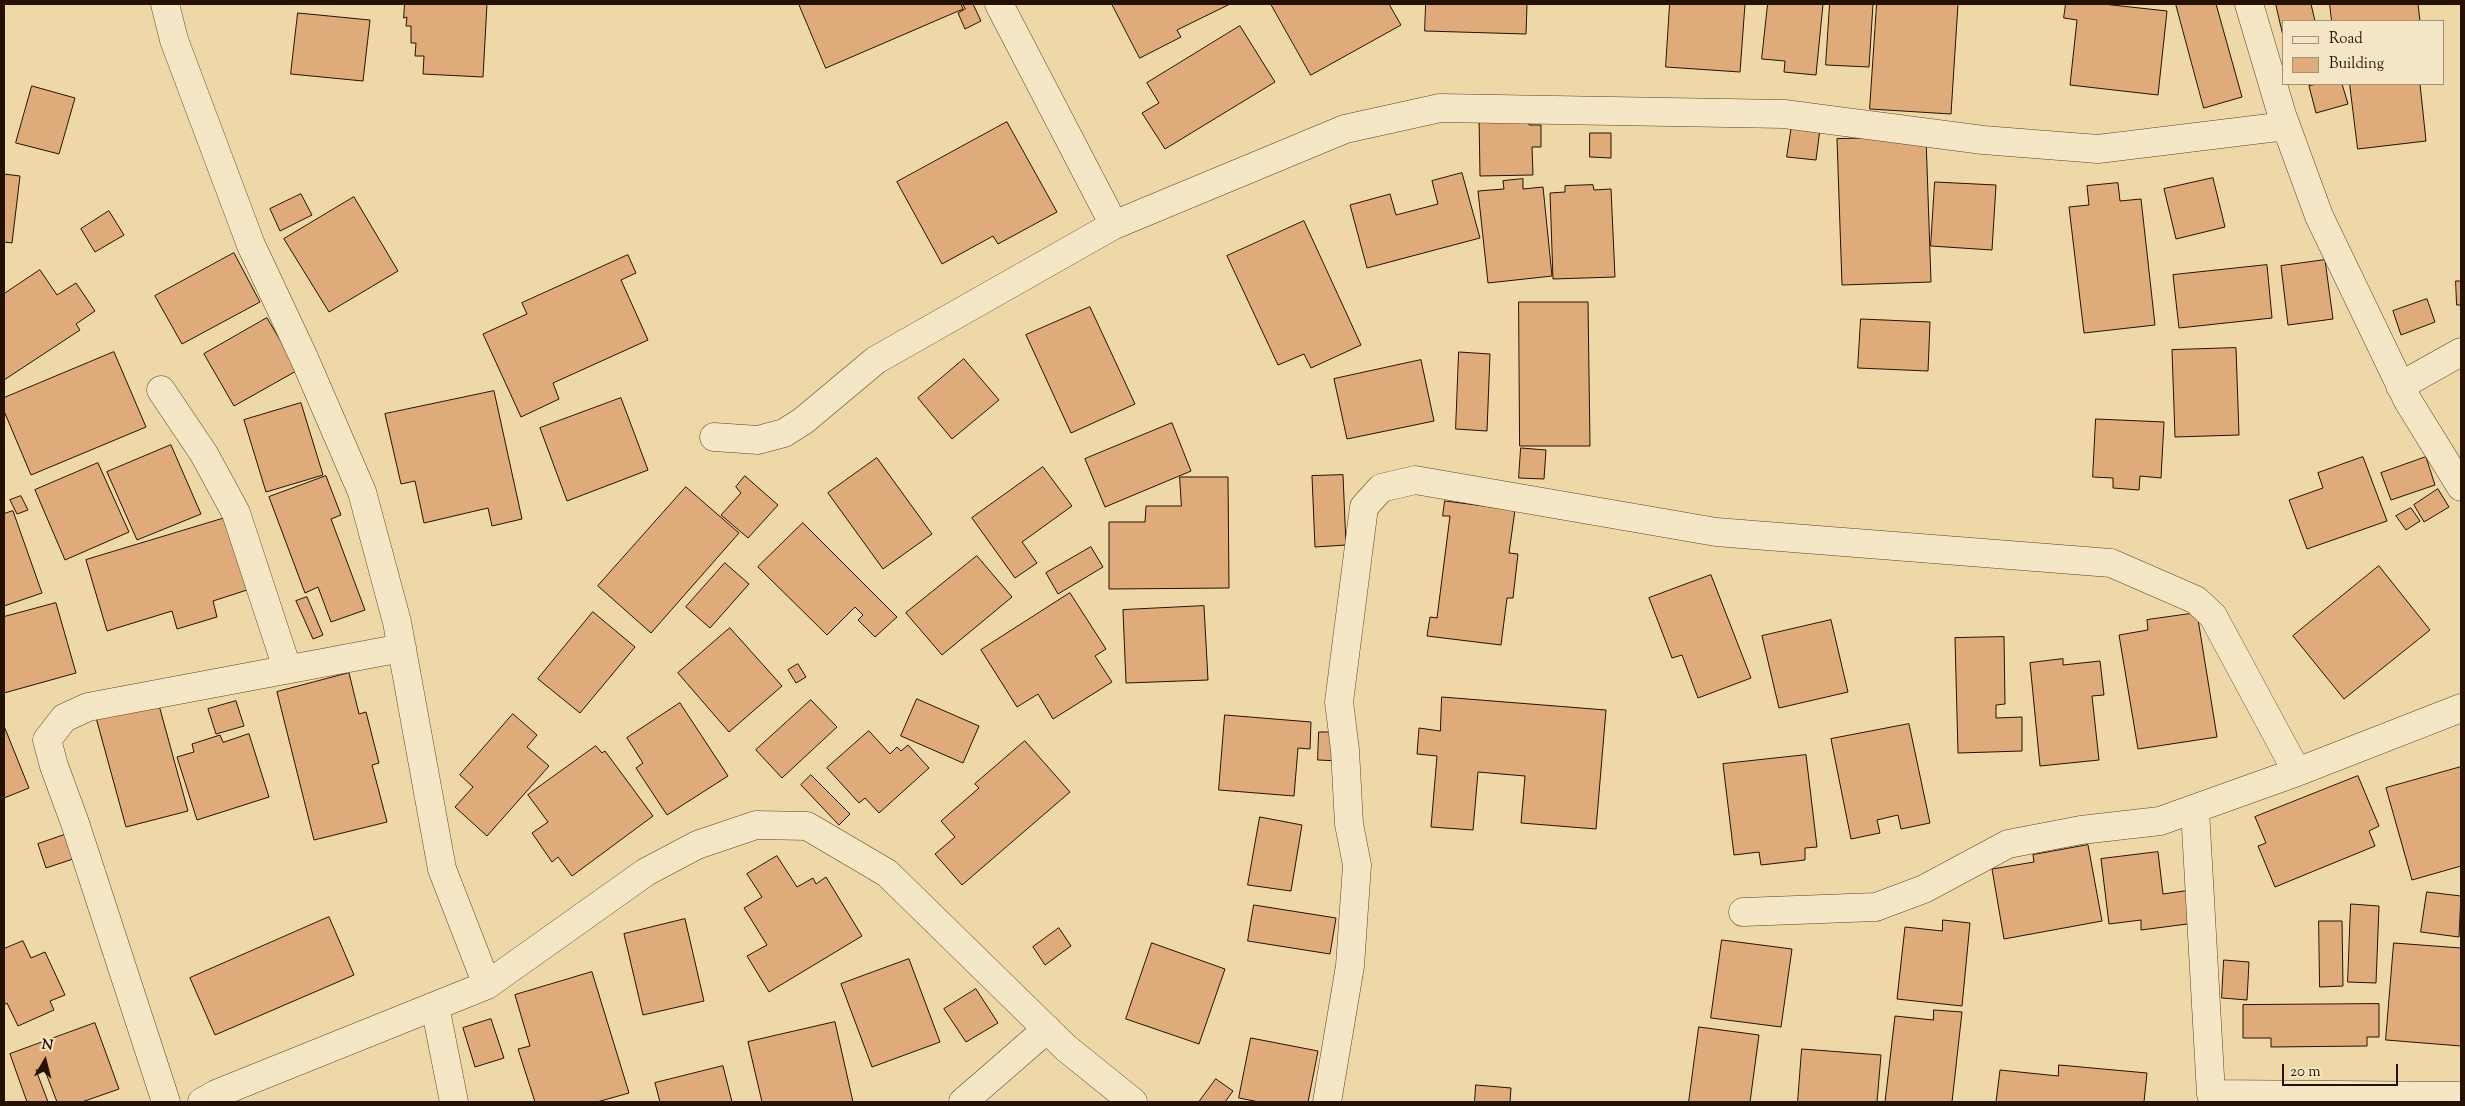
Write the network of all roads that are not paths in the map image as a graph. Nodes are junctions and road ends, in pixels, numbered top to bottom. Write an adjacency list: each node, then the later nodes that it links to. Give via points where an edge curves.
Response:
1 (165, 4): 11 (street, via 174,40 251,245 362,492)
2 (999, 4): 5 (street)
3 (2249, 4): 4 (street)
4 (2286, 126): 5 (street, via 2098,149 1983,140 1784,114 1440,108 1345,130); 7 (street, via 2318,216)
5 (1114, 225): 9 (street, via 876,360 784,433 758,440)
6 (2461, 352): 7 (street)
7 (2400, 386): 10 (street)
8 (161, 390): 12 (street, via 204,454 236,513)
9 (714, 437)
10 (2461, 487)
11 (402, 648): 12 (street); 17 (street, via 442,869)
12 (287, 668): 22 (street, via 88,707 64,718 48,740)
13 (2461, 708): 14 (street)
14 (2297, 772): 15 (street); 27 (street, via 2214,616 2196,600 2110,563 1716,532 1415,480 1381,488 1364,507 1339,702 1349,824 1357,866 1350,966)
15 (2195, 810): 16 (street, via 2160,822 2081,830 2008,844 1924,889 1876,907); 21 (street)
16 (1743, 912)
17 (488, 985): 18 (street); 19 (street, via 646,872 697,845 756,825 808,826 887,873)
18 (435, 1006): 23 (street); 24 (street)
19 (1047, 1029): 25 (street); 26 (street)
20 (2461, 1096): 21 (street)
21 (2211, 1098)
22 (166, 1102)
23 (202, 1102)
24 (454, 1102)
25 (963, 1102)
26 (1133, 1102)
27 (1327, 1102)

